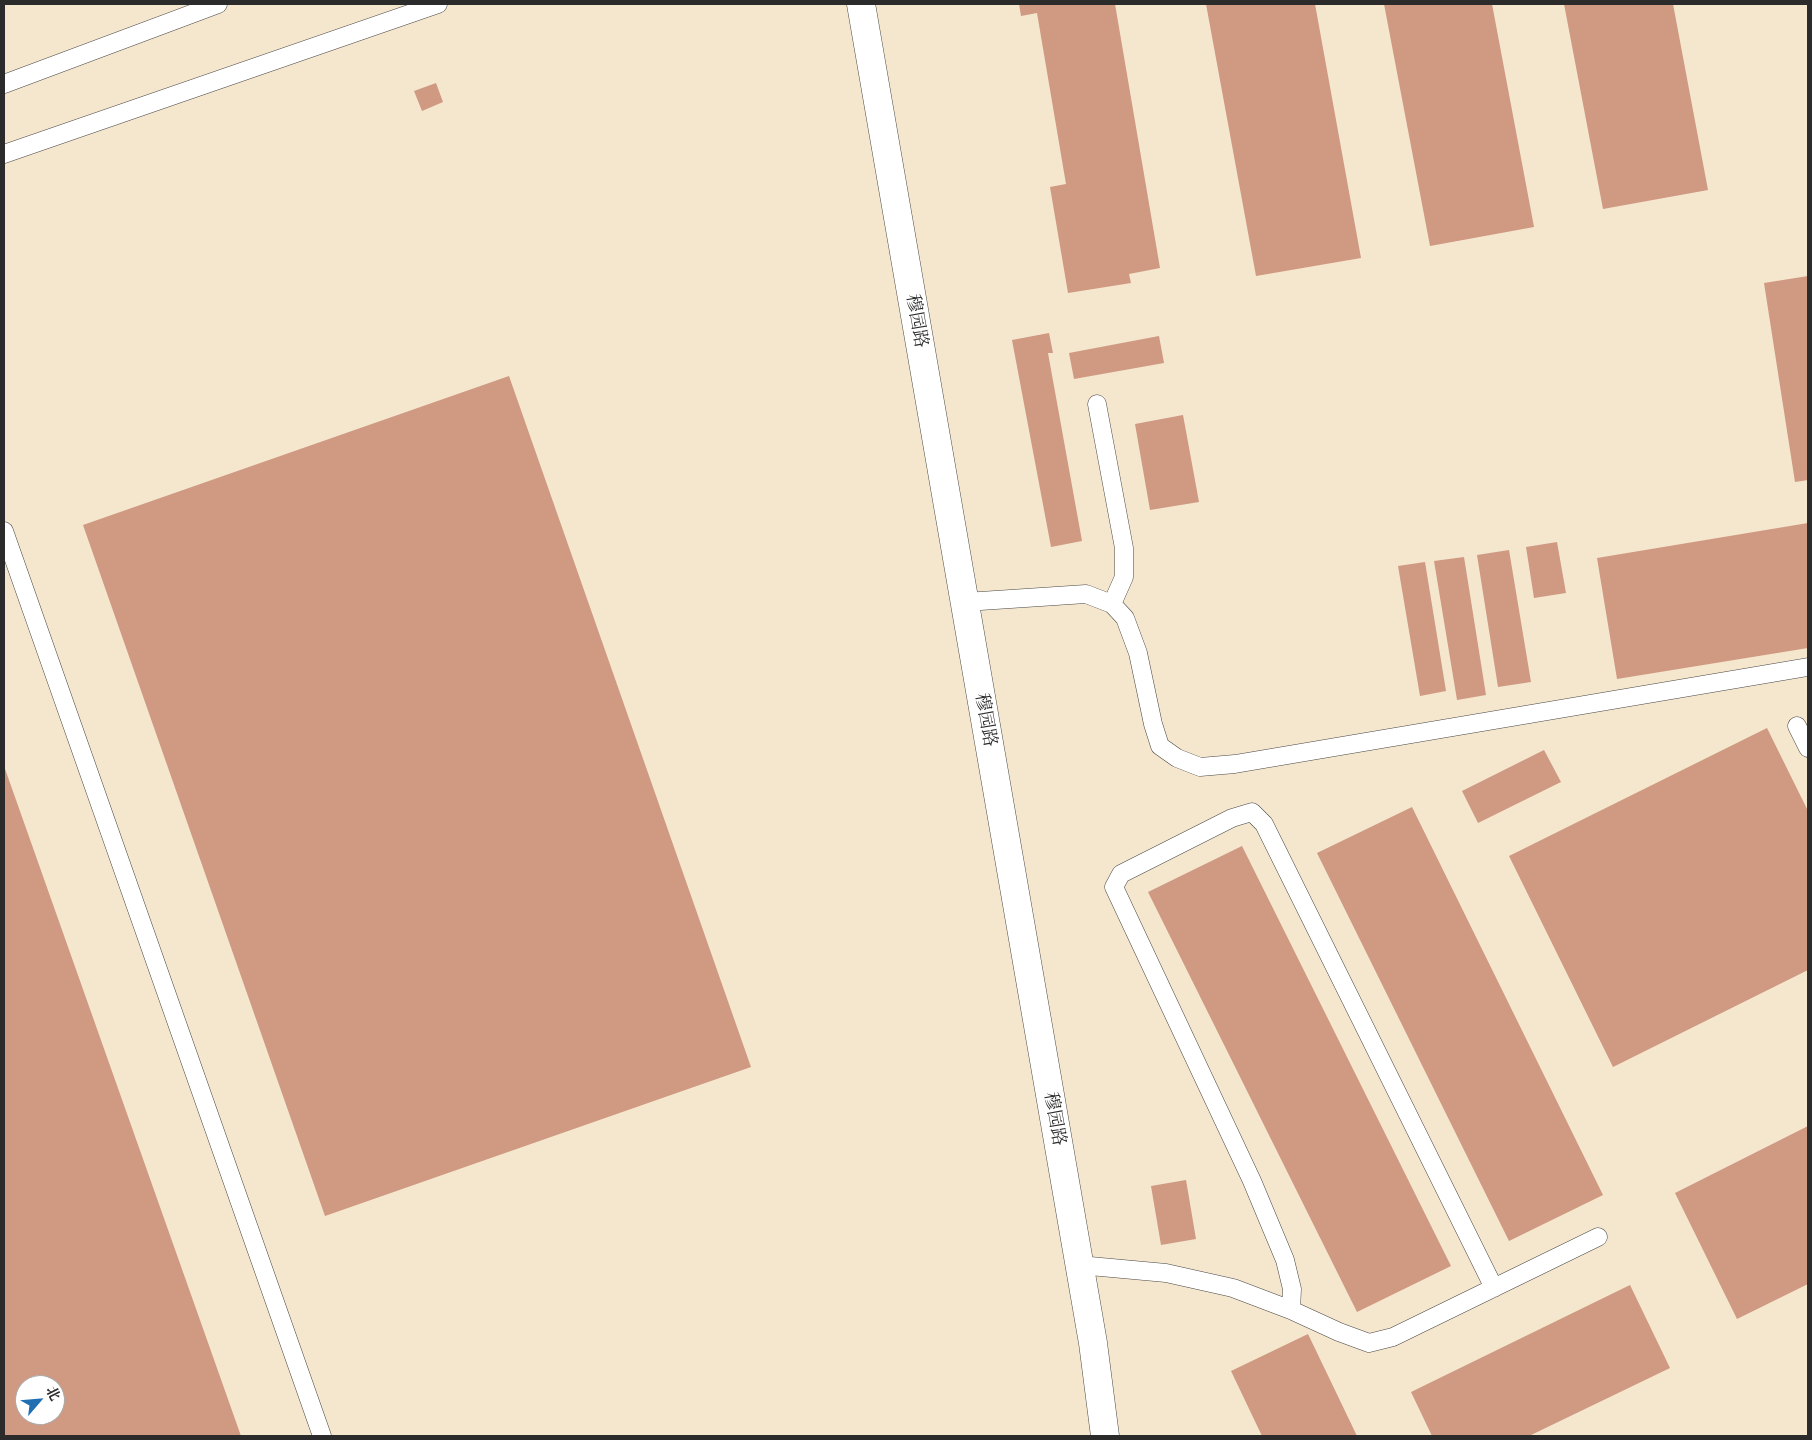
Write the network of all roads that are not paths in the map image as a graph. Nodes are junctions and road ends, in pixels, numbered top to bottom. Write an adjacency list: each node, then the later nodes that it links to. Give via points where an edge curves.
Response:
1 (218, 4): 4 (lane)
2 (438, 4): 5 (lane)
3 (861, 4): 8 (street, 穆园路)
4 (4, 84)
5 (4, 154)
6 (1097, 404): 9 (lane, via 1124,548 1124,577)
7 (4, 531): 17 (lane)
8 (965, 602): 9 (lane, via 1086,594); 14 (street, 穆园路)
9 (1112, 604): 10 (lane, via 1125,618 1138,653 1152,724 1160,746 1177,758 1200,767 1235,764)
10 (1808, 667)
11 (1797, 726): 12 (lane)
12 (1808, 748)
13 (1598, 1237): 15 (lane)
14 (1079, 1266): 16 (lane, via 1166,1273 1233,1288); 18 (street, 穆园路)
15 (1494, 1288): 16 (lane, via 1393,1337 1369,1342); 16 (lane, via 1264,824 1252,812 1232,818 1121,874 1114,887 1252,1181 1285,1260 1292,1289)
16 (1291, 1310)
17 (322, 1436)
18 (1105, 1436)

